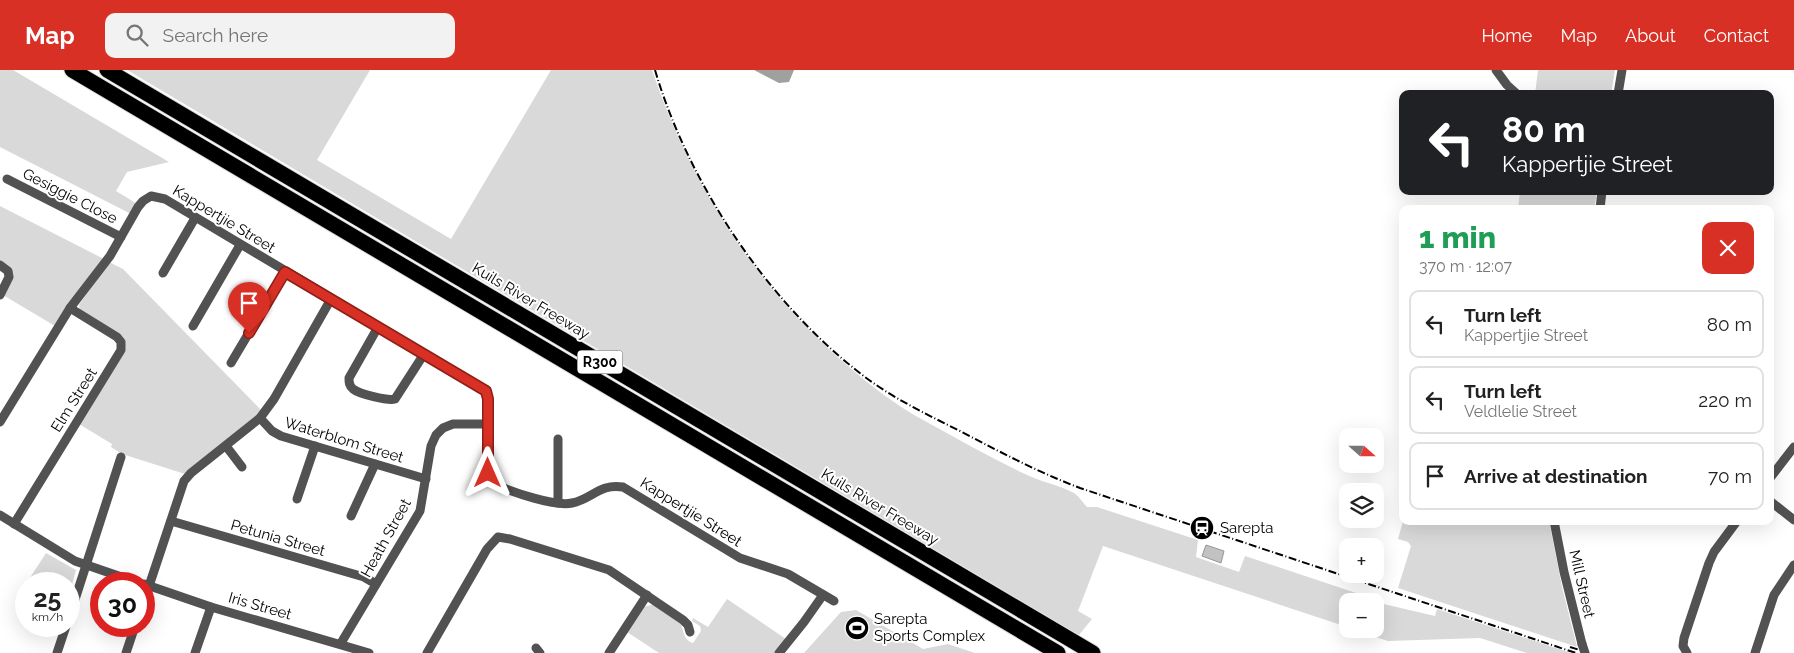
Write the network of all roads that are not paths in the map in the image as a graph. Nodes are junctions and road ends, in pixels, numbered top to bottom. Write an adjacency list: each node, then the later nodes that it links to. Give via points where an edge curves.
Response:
1 (72, 70): 67 (highway, R300)
2 (107, 70): 68 (highway, Kuils River Freeway / R300)
3 (1496, 70): 5 (street)
4 (1622, 70): 6 (street)
5 (1513, 90)
6 (1619, 90)
7 (7, 179): 9 (street, Gesiggie Close)
8 (195, 218): 9 (street, Kappertjie Street, via 165,200 151,196 138,207); 10 (street, Kappertjie Street); 13 (street)
9 (120, 237): 16 (street, Kappertjie Street, via 100,270)
10 (240, 245): 12 (street, Kappertjie Street); 17 (street)
11 (0, 265): 14 (street, via 9,274)
12 (285, 272): 15 (street, Kappertjie Street); 20 (street)
13 (163, 273)
14 (0, 295)
15 (331, 299): 18 (street, Kappertjie Street); 21 (street)
16 (70, 308): 22 (street, Kappertjie Street); 40 (street, Elm Street, via 119,339 121,350)
17 (193, 326)
18 (378, 327): 19 (street, Kappertjie Street); 19 (street, via 349,378 354,390 395,399)
19 (424, 354): 23 (street, Kappertjie Street, via 486,391)
20 (231, 363)
21 (260, 418): 25 (street); 26 (street, Waterblom Street, via 278,435)
22 (0, 422)
23 (488, 424): 32 (street, Heath Street, via 453,424 443,428 431,446); 34 (street, Kappertjie Street, via 488,473 492,481 499,486)
24 (558, 439): 34 (street)
25 (226, 446): 30 (street); 39 (street, via 187,477)
26 (315, 446): 29 (street, Waterblom Street); 33 (street)
27 (1794, 446): 31 (street)
28 (122, 457): 43 (street)
29 (374, 464): 32 (street, Waterblom Street); 37 (street)
30 (242, 467)
31 (1774, 473)
32 (426, 479): 48 (street, Heath Street, via 420,511)
33 (297, 499)
34 (558, 503): 51 (street, Kappertjie Street, via 575,503 604,488 623,487 740,558 788,574)
35 (1774, 504): 38 (street)
36 (0, 516): 40 (street, Iris Street)
37 (351, 516)
38 (1794, 520)
39 (171, 521): 46 (street); 48 (street, Petunia Street, via 364,577)
40 (14, 524): 43 (street, Iris Street, via 57,552)
41 (1555, 525): 58 (street, Mill Street)
42 (1735, 525): 59 (street, via 1709,563 1684,638)
43 (86, 565): 45 (street, Iris Street); 47 (street)
44 (1794, 566): 69 (street, via 1774,596)
45 (107, 572)
46 (150, 572)
47 (80, 584)
48 (376, 584): 57 (street, Heath Street)
49 (155, 588): 53 (street, Iris Street)
50 (647, 595): 54 (street, via 683,620); 64 (street, via 608,570 498,537 487,549); 65 (street)
51 (823, 595): 52 (street, Kappertjie Street); 66 (street)
52 (834, 601)
53 (211, 606): 57 (street, Iris Street); 62 (street)
54 (690, 632)
55 (62, 637): 60 (street)
56 (131, 637): 61 (street)
57 (340, 643): 63 (street, Iris Street)
58 (1583, 649)
59 (1686, 652)
60 (57, 653)
61 (126, 653)
62 (196, 653)
63 (369, 653)
64 (426, 653)
65 (609, 653)
66 (779, 653)
67 (1058, 653)
68 (1093, 653)
69 (1755, 653)

